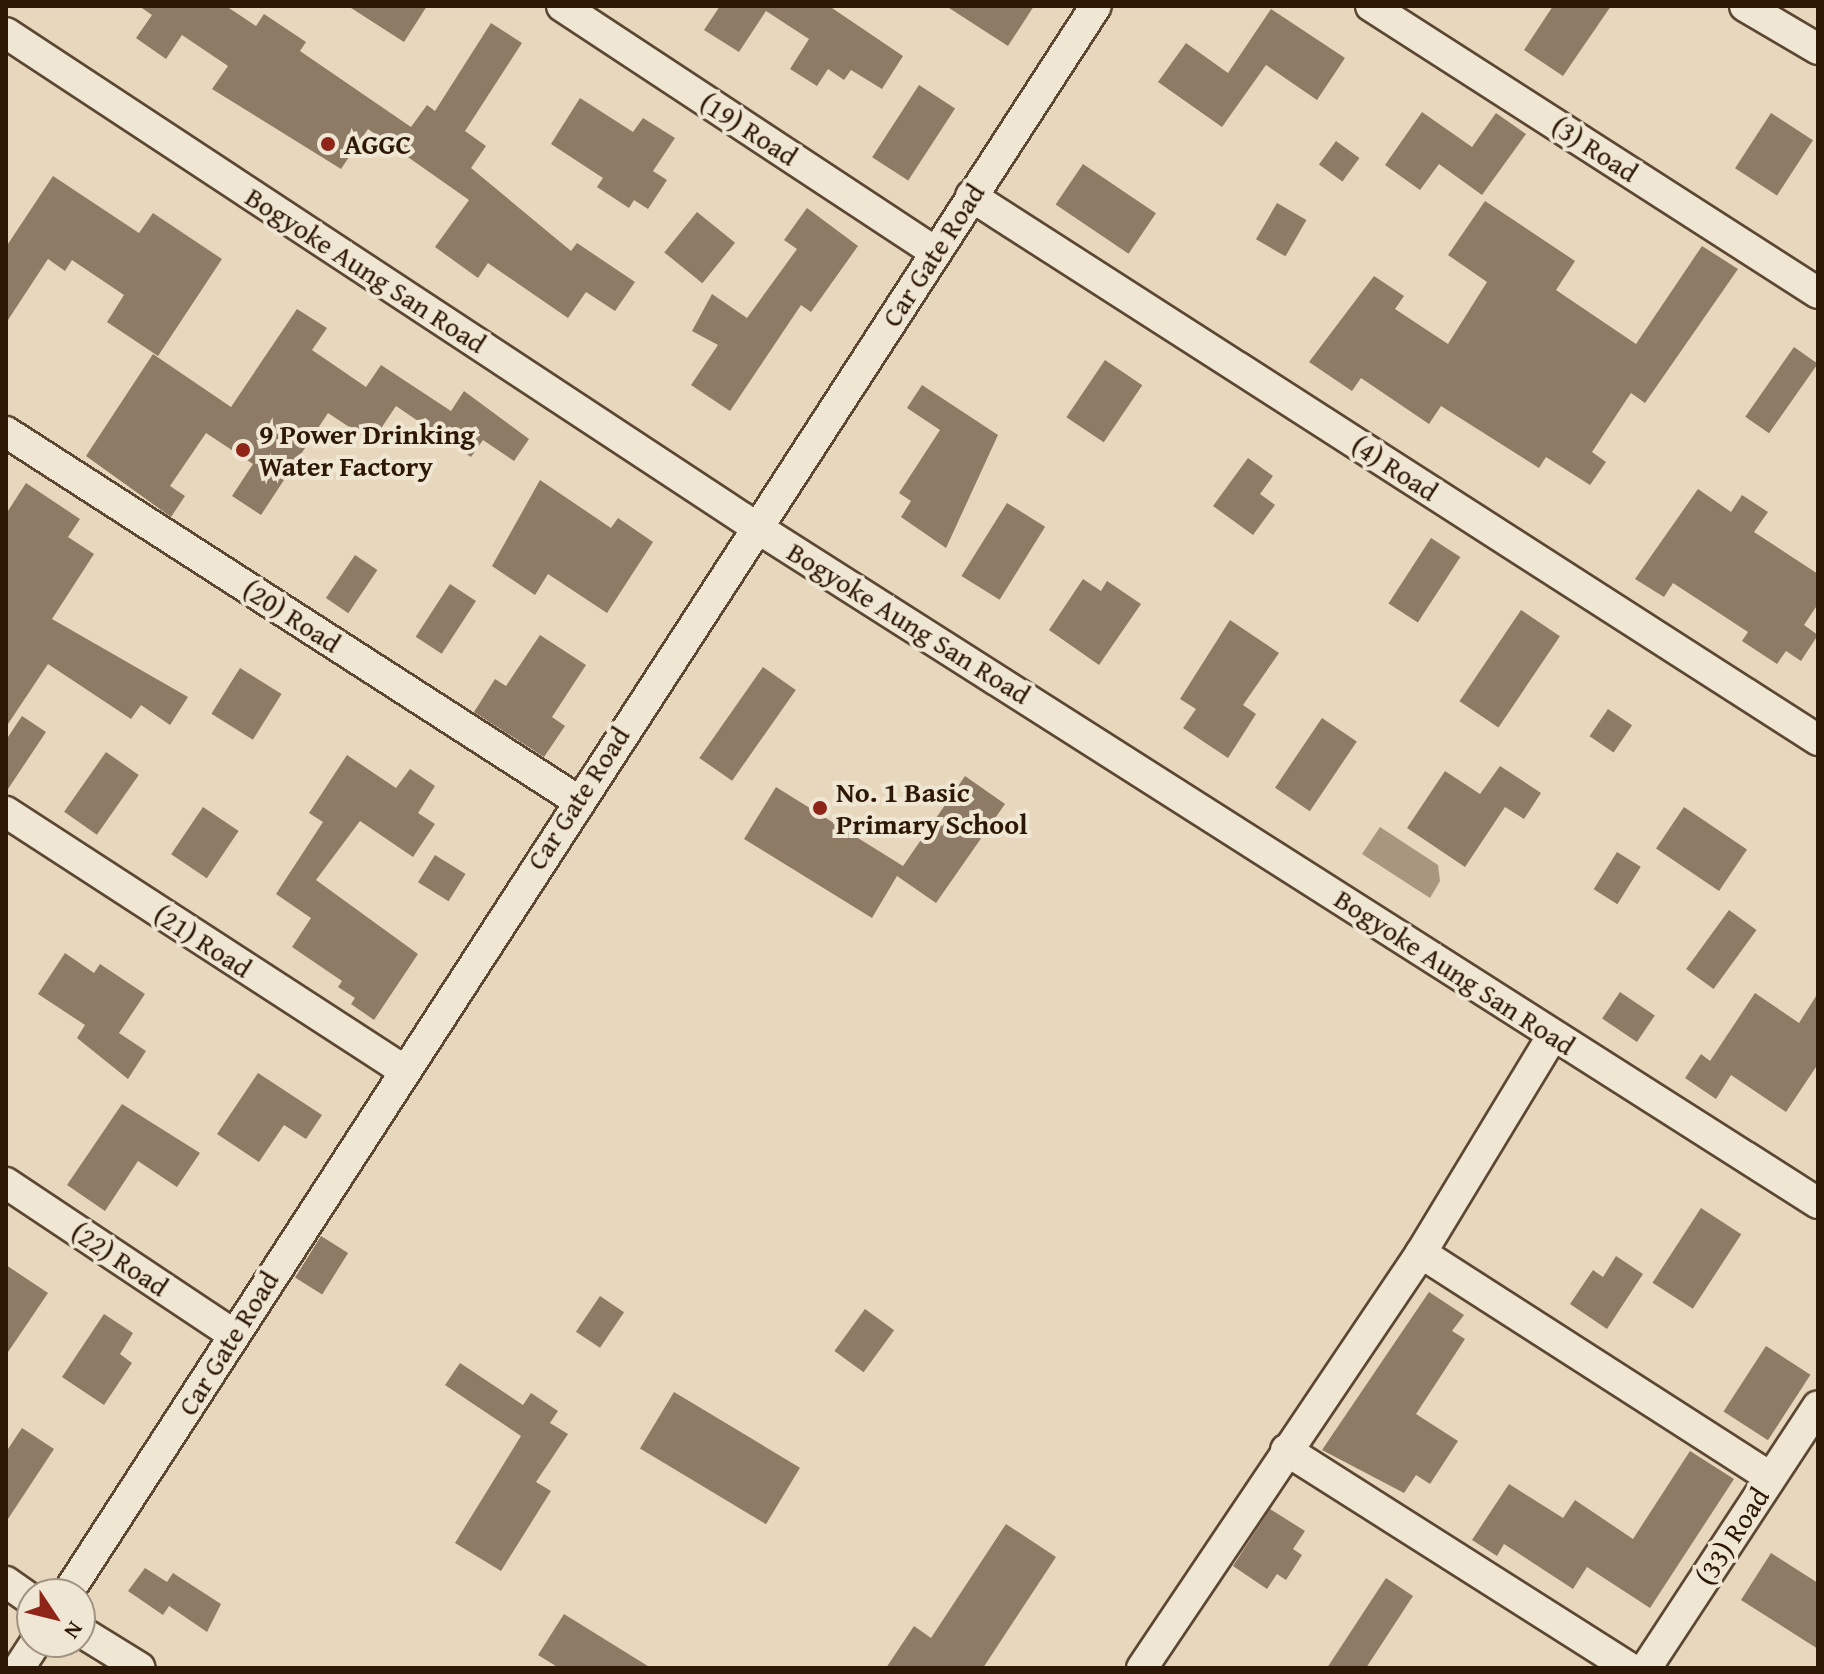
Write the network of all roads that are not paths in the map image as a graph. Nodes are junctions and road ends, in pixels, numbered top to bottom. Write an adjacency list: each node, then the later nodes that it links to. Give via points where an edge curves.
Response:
1 (562, 6): 8 (street, (19) Road)
2 (1096, 6): 7 (street, Car Gate Road)
3 (1371, 6): 9 (street, (3) Road)
4 (1745, 6): 6 (street)
5 (6, 33): 11 (street, Bogyoke Aung San Road)
6 (1818, 49)
7 (971, 196): 8 (street, Car Gate Road); 12 (street, (4) Road)
8 (935, 252): 11 (street, Car Gate Road)
9 (1818, 293)
10 (6, 432): 13 (street, (20) Road)
11 (756, 527): 13 (street, Car Gate Road); 15 (street, Bogyoke Aung San Road, via 1245,833)
12 (1818, 740)
13 (577, 800): 16 (street, Car Gate Road)
14 (6, 812): 16 (street, (21) Road)
15 (1551, 1038): 18 (street, Bogyoke Aung San Road); 19 (street)
16 (401, 1069): 20 (street, Car Gate Road)
17 (6, 1183): 20 (street, (22) Road)
18 (1818, 1203)
19 (1421, 1253): 22 (street); 23 (street)
20 (234, 1335): 24 (street, Car Gate Road)
21 (1818, 1406): 23 (street, (33) Road)
22 (1286, 1450): 26 (street); 28 (street)
23 (1770, 1477): 29 (street, (33) Road)
24 (77, 1578)
25 (96, 1641): 27 (street)
26 (1156, 1663)
27 (140, 1668)
28 (1630, 1668)
29 (1646, 1668)

